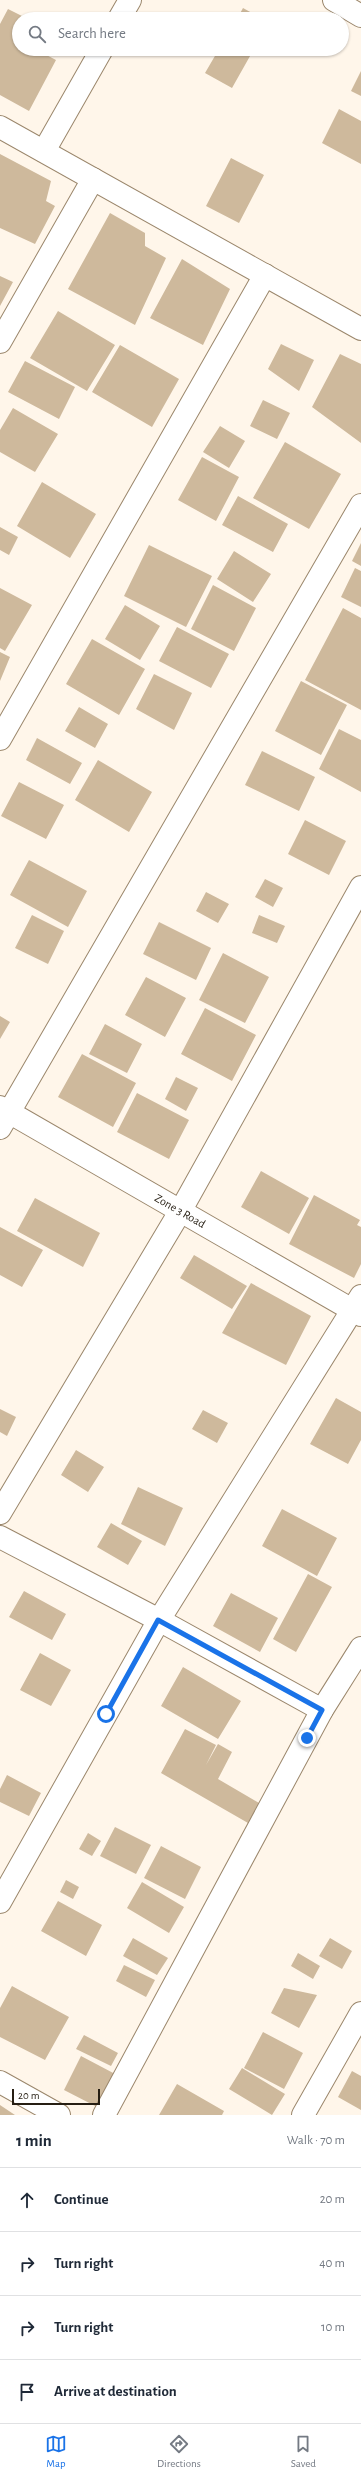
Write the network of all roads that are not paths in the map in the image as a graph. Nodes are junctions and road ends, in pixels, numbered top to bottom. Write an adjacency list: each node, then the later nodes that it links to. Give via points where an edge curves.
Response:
1 (130, 0): 3 (street)
2 (334, 0): 4 (street)
3 (123, 12)
4 (361, 16)
5 (98, 56): 7 (street)
6 (0, 127): 7 (street)
7 (44, 151): 8 (street)
8 (93, 179): 9 (street); 11 (street)
9 (265, 275): 10 (street); 13 (street)
10 (361, 329)
11 (0, 342)
12 (361, 505): 15 (street)
13 (0, 739)
14 (361, 888): 16 (street)
15 (3, 1116): 16 (street, Zone 3 Road)
16 (181, 1210): 17 (street, Zone 3 Road); 18 (street)
17 (358, 1307): 20 (street)
18 (0, 1513)
19 (0, 1537): 20 (street)
20 (158, 1620): 22 (street); 23 (street)
21 (361, 1648): 22 (street)
22 (322, 1710): 27 (street)
23 (0, 1902)
24 (361, 2013): 28 (street)
25 (0, 2082): 26 (street)
26 (59, 2115)
27 (104, 2115)
28 (303, 2115)

